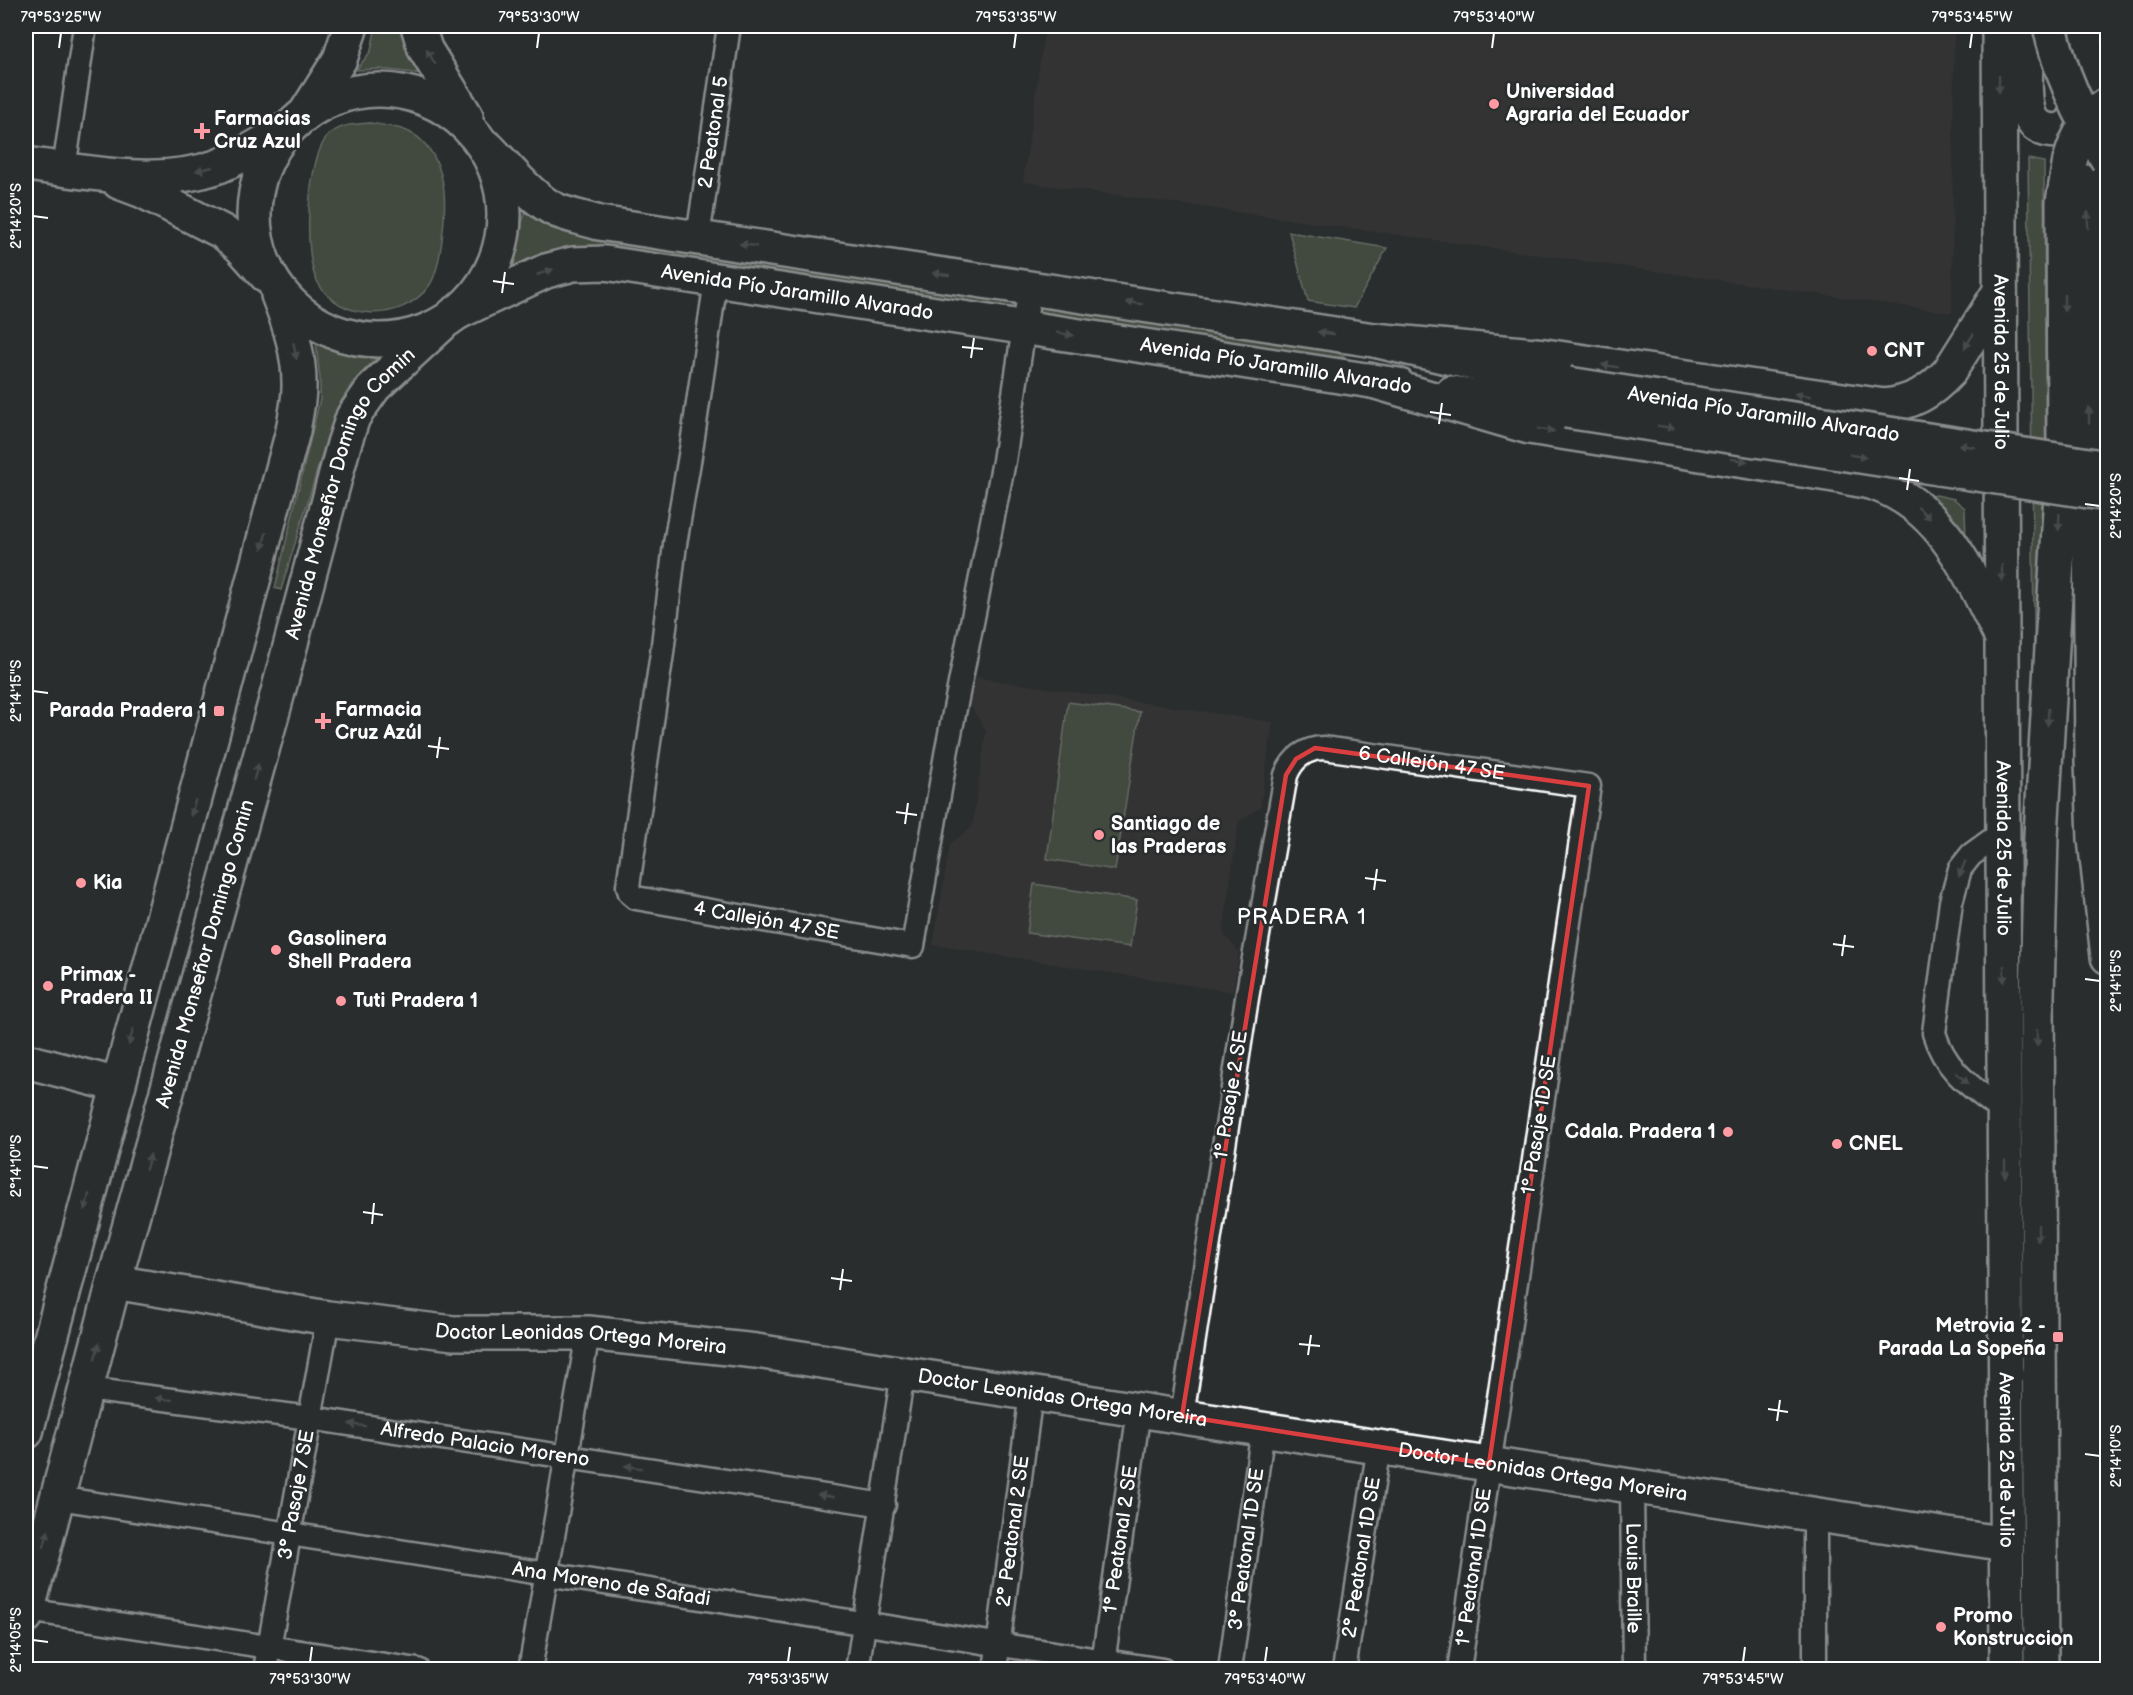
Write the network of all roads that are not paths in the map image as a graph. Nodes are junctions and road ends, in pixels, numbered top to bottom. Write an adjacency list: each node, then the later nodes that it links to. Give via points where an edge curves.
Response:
1 (85, 26): 14 (street)
2 (351, 26): 10 (main road, via 340,59)
3 (418, 26): 11 (main road, one-way to 3, via 425,49)
4 (729, 26): 16 (street, 2 Peatonal 5)
5 (1999, 26): 20 (main road, Avenida 25 de Julio, one-way to 20)
6 (2026, 26): 8 (main road, via 2028,108 2040,128 2058,131 2073,122 2077,114)
7 (2050, 26): 12 (main road, bridge, via 2073,99)
8 (2086, 34): 32 (main road, one-way to 8, via 2095,839 2092,762)
9 (2108, 104): 33 (main road, Avenida 25 de Julio, one-way to 33, bridge, via 2091,119 2074,146 2063,202 2064,441 2041,835)
10 (300, 118): 11 (main road, via 325,101 346,94 390,89 433,99 453,110); 15 (main road, one-way to 15, via 259,146 218,166 184,174); 18 (main road, via 268,164 257,210 261,257)
11 (479, 135): 16 (main road, Avenida Pío Jaramillo Alvarado, via 531,192 556,211 599,223); 21 (main road, via 497,172 501,224 486,273)
12 (2108, 160)
13 (26, 164): 14 (main road)
14 (64, 169): 15 (main road)
15 (104, 176): 18 (main road, via 143,191 223,232 241,247)
16 (698, 237): 19 (main road, Avenida Pío Jaramillo Alvarado, one-way to 16)
17 (717, 280): 21 (main road, Avenida Pío Jaramillo Alvarado, one-way to 17, via 546,271 573,264 605,263); 22 (main road, Avenida Pío Jaramillo Alvarado); 22 (street, 4 Callejón 47 SE, via 675,544 630,893 636,898 913,946 1004,461)
18 (273, 287): 21 (main road, Avenida Pío Jaramillo Alvarado, via 295,314 311,326 361,342 385,343 414,337); 35 (main road, one-way to 35, via 288,320 299,375 293,431)
19 (1030, 287): 22 (street); 23 (main road, Avenida Pío Jaramillo Alvarado, one-way to 19)
20 (2000, 291): 23 (main road, one-way to 23, via 1939,383 1913,400 1884,406 1545,356); 28 (main road, Avenida 25 de Julio, one-way to 28)
21 (448, 320): 37 (main road, Avenida Monseñor Domingo Comin, one-way to 21, via 353,417 374,387)
22 (1024, 328): 24 (main road, Avenida Pío Jaramillo Alvarado, one-way to 24)
23 (1374, 340): 25 (main road, Avenida Pío Jaramillo Alvarado, via 1541,379)
24 (1369, 380): 25 (main road, Avenida Pío Jaramillo Alvarado); 28 (main road, one-way to 28, via 1529,427 1875,484 1916,506 1941,529 1959,555)
25 (1567, 398): 26 (main road, Avenida Pío Jaramillo Alvarado, one-way to 25, bridge); 27 (main road, Avenida Pío Jaramillo Alvarado, one-way to 27, bridge)
26 (2108, 468)
27 (2108, 494)
28 (2002, 639): 31 (main road, Avenida 25 de Julio)
29 (1286, 775): 30 (street, 6 Callejón 47 SE, via 1289,766 1305,752 1324,748); 44 (street, 1º Pasaje 2 SE)
30 (1589, 786): 50 (street, 1º Pasaje 1D SE)
31 (2004, 831): 33 (main road); 36 (main road, Avenida 25 de Julio, one-way to 36); 36 (street, one-way to 36, via 1971,855 1960,869 1951,902 1934,1033 1939,1050 1956,1074)
32 (2108, 957)
33 (2037, 996): 75 (main road, Avenida 25 de Julio, one-way to 75)
34 (26, 1061): 35 (main road)
35 (118, 1084): 47 (main road, one-way to 47)
36 (2005, 1113): 56 (main road, Avenida 25 de Julio, one-way to 56)
37 (114, 1282): 38 (main road, Doctor Leonidas Ortega Moreira); 41 (main road, Avenida Monseñor Domingo Comin, one-way to 37)
38 (328, 1318): 39 (main road, Doctor Leonidas Ortega Moreira, via 454,1334); 45 (street, 3° Pasaje 7 SE)
39 (588, 1333): 40 (main road, Doctor Leonidas Ortega Moreira, via 756,1351); 49 (street)
40 (903, 1373): 42 (main road, Doctor Leonidas Ortega Moreira); 53 (street)
41 (87, 1389): 45 (street, Alfredo Palacio Moreno, one-way to 41); 52 (main road, Avenida Monseñor Domingo Comin)
42 (1031, 1393): 43 (main road, Doctor Leonidas Ortega Moreira); 60 (street, 2° Peatonal 2 SE)
43 (1139, 1410): 44 (main road, Doctor Leonidas Ortega Moreira); 62 (street, 1° Peatonal 2 SE)
44 (1182, 1416): 46 (main road, Doctor Leonidas Ortega Moreira)
45 (310, 1418): 49 (street, Alfredo Palacio Moreno, one-way to 45); 55 (street, 3° Pasaje 7 SE)
46 (1263, 1428): 48 (main road, Doctor Leonidas Ortega Moreira); 69 (street, 3° Peatonal 1D SE)
47 (26, 1432)
48 (1379, 1446): 50 (main road, Doctor Leonidas Ortega Moreira); 70 (street, 2° Peatonal 1D SE)
49 (566, 1456): 53 (street, Alfredo Palacio Moreno, one-way to 49); 57 (street)
50 (1489, 1464): 51 (main road, Doctor Leonidas Ortega Moreira); 71 (street, 1° Peatonal 1D SE)
51 (1632, 1486): 54 (main road, Doctor Leonidas Ortega Moreira); 72 (street, Louis Braille)
52 (58, 1498): 55 (street, Ana Moreno de Safadi); 58 (main road, Avenida Monseñor Domingo Comin, one-way to 52)
53 (884, 1505): 59 (street)
54 (1815, 1514): 56 (main road, Doctor Leonidas Ortega Moreira); 73 (street)
55 (290, 1534): 57 (street, Ana Moreno de Safadi); 61 (street, 3° Pasaje 7 SE)
56 (2006, 1544): 74 (main road, Avenida 25 de Julio)
57 (546, 1573): 59 (street, Ana Moreno de Safadi); 65 (street)
58 (26, 1613): 61 (street)
59 (864, 1623): 60 (street, Ana Moreno de Safadi); 66 (street)
60 (999, 1644): 62 (street, Ana Moreno de Safadi); 67 (street, 2° Peatonal 2 SE)
61 (270, 1647): 63 (street, 3° Pasaje 7 SE); 64 (street)
62 (1103, 1665): 68 (street, Ana Moreno de Safadi)
63 (266, 1670)
64 (418, 1670)
65 (530, 1670)
66 (857, 1670)
67 (995, 1670)
68 (1163, 1670)
69 (1230, 1670)
70 (1344, 1670)
71 (1459, 1670)
72 (1634, 1670)
73 (1815, 1670)
74 (2007, 1670)
75 (2041, 1670)

